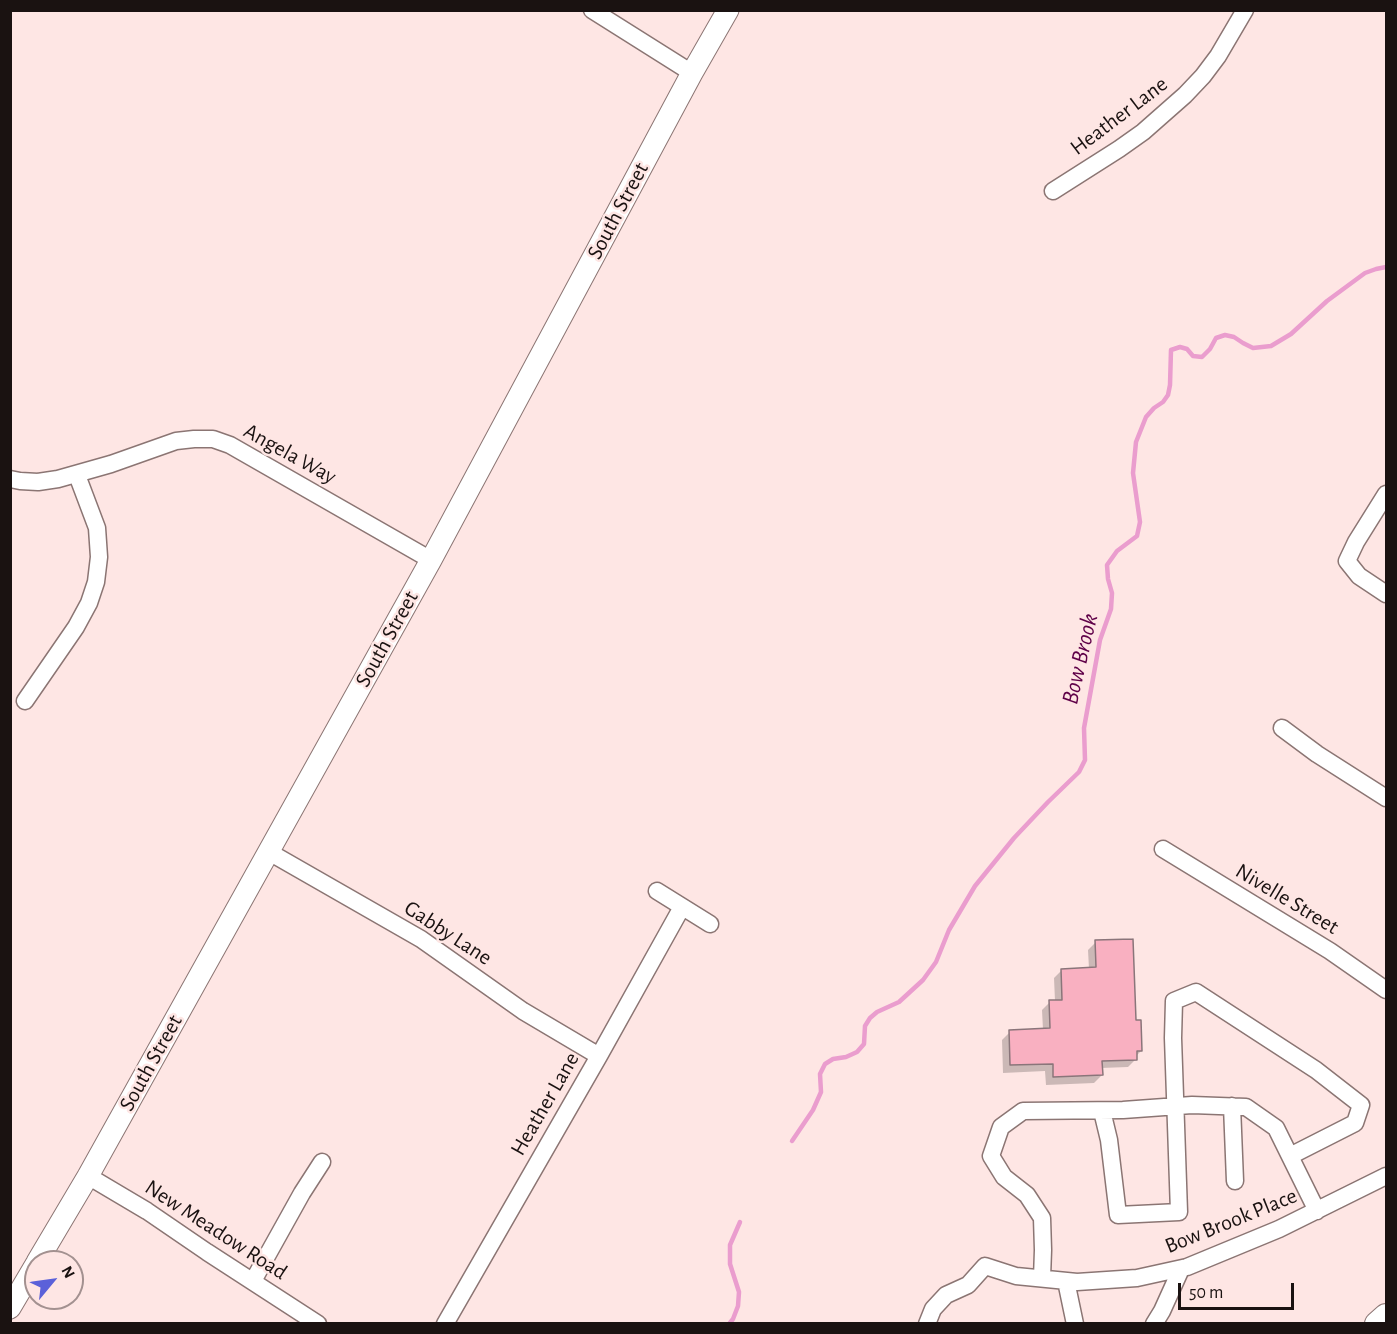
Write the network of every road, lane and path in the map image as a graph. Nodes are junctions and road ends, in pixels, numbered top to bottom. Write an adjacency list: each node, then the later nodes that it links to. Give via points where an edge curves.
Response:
1 (592, 10): 4 (street)
2 (728, 10): 4 (main road, South Street)
3 (1245, 10): 5 (street, Heather Lane, via 1218,56 1185,95 1143,132)
4 (692, 74): 9 (main road, South Street)
5 (1053, 191)
6 (77, 475): 7 (street, Angela Way, via 38,482); 9 (street, Angela Way, via 176,441 213,440 230,445); 11 (street, via 97,528 96,582 76,627)
7 (10, 479)
8 (1386, 494): 10 (street, via 1347,561 1359,576)
9 (431, 560): 15 (main road, South Street)
10 (1386, 594)
11 (25, 701)
12 (1282, 728): 13 (street)
13 (1386, 798)
14 (1163, 849): 19 (street, Nivelle Street, via 1330,951)
15 (269, 852): 20 (street, Gabby Lane, via 421,939 523,1011); 26 (main road, South Street)
16 (657, 891): 17 (street)
17 (682, 907): 18 (street); 20 (street, Heather Lane)
18 (710, 924)
19 (1386, 990)
20 (599, 1056): 39 (street, Heather Lane)
21 (1232, 1106): 22 (street); 24 (street, via 1246,1107 1276,1128); 28 (street)
22 (1175, 1107): 23 (street); 23 (street, via 1179,1212 1119,1215); 24 (street, via 1174,1001 1196,992 1316,1070 1361,1105 1355,1123)
23 (1102, 1111): 32 (street, via 1023,1111 1001,1126 991,1156 1004,1177 1027,1195 1042,1218)
24 (1290, 1156): 29 (street)
25 (322, 1162): 33 (street)
26 (88, 1176): 30 (main road, South Street); 33 (street, New Meadow Road)
27 (1386, 1176): 29 (street, Bow Brook Place)
28 (1235, 1181)
29 (1317, 1210): 31 (street, Bow Brook Place)
30 (45, 1250)
31 (1181, 1269): 34 (street, Bow Brook Place, via 1137,1278); 42 (street)
32 (1042, 1278): 34 (street, Bow Brook Place); 40 (street, Bow Brook Place, via 1016,1276 985,1266 968,1285 946,1295)
33 (253, 1281): 38 (street, New Meadow Road)
34 (1066, 1281): 41 (street)
35 (24, 1285): 36 (main road, South Street)
36 (10, 1308)
37 (1386, 1316): 43 (highway)
38 (318, 1323)
39 (444, 1323)
40 (927, 1323)
41 (1075, 1323)
42 (1154, 1323)
43 (1377, 1323)

